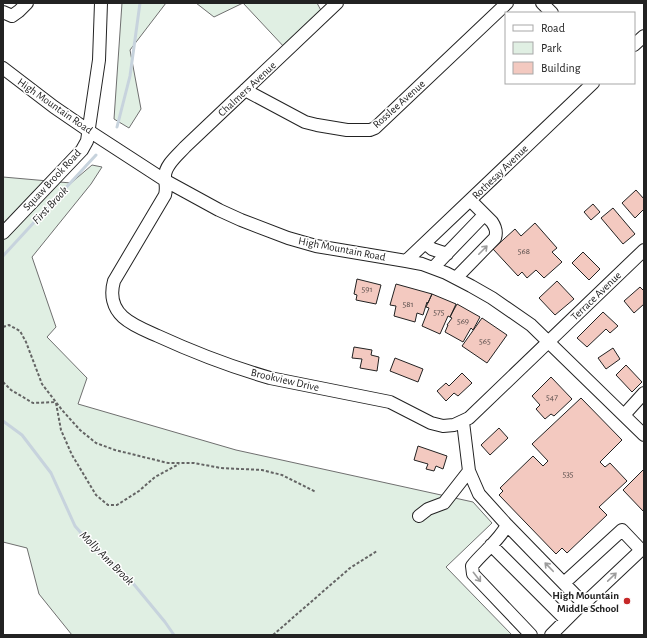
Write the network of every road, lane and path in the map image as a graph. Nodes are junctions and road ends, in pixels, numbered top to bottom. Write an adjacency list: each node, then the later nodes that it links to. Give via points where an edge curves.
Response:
1 (101, 3): 13 (street, Squaw Brook Road, via 99,60)
2 (337, 3): 12 (street, Chalmers Avenue)
3 (507, 3): 12 (street, Rosslee Avenue, via 370,130 347,130 305,122)
4 (542, 3): 7 (street)
5 (23, 7): 6 (street, via 12,16)
6 (3, 12)
7 (551, 12)
8 (644, 36): 9 (street)
9 (635, 44)
10 (3, 68): 13 (street, High Mountain Road)
11 (592, 84): 15 (street, Rothesay Avenue)
12 (245, 90): 14 (street, Chalmers Avenue, via 185,147 166,169)
13 (89, 131): 14 (street, High Mountain Road); 17 (street, Squaw Brook Road, via 82,150)
14 (166, 181): 21 (street, High Mountain Road, via 219,210 288,238 316,246); 30 (street, Brookview Drive, via 165,195 114,281 114,304 124,318 186,349 253,373 390,402 431,424 448,426)
15 (470, 200): 16 (street); 18 (street, Rothesay Avenue)
16 (484, 214): 20 (street); 23 (street, one-way to 16, via 495,238 495,226)
17 (3, 233)
18 (425, 243): 20 (street, via 432,249); 21 (street, Rothesay Avenue)
19 (644, 250): 25 (street, Terrace Avenue)
20 (447, 254): 22 (street)
21 (406, 261): 22 (street, High Mountain Road)
22 (433, 268): 23 (street, High Mountain Road)
23 (456, 278): 25 (street, High Mountain Road, via 514,313)
24 (3, 327): 28 (path, via 9,325 20,331 42,384)
25 (548, 342): 29 (street, High Mountain Road); 30 (street)
26 (3, 382): 28 (path, via 33,403)
27 (643, 395): 29 (street)
28 (56, 402): 32 (path, via 80,430 96,443 168,463); 32 (path, via 61,430 72,455 96,495 108,505 117,505 155,477)
29 (624, 415): 31 (street, High Mountain Road)
30 (463, 422): 33 (street)
31 (644, 435)
32 (180, 463): 34 (path, via 262,470 282,475)
33 (469, 471): 35 (street, via 444,503 428,509); 36 (street, via 480,494)
34 (316, 492)
35 (419, 516)
36 (508, 525): 37 (street); 39 (street, one-way to 36)
37 (491, 545): 41 (street); 43 (street, one-way to 43, via 472,566 473,574)
38 (377, 551): 42 (path, via 350,568)
39 (564, 583): 40 (street); 40 (street, one-way to 39, via 641,550 622,530)
40 (584, 603): 41 (street)
41 (566, 620): 44 (street)
42 (273, 635)
43 (531, 635)
44 (551, 635)

